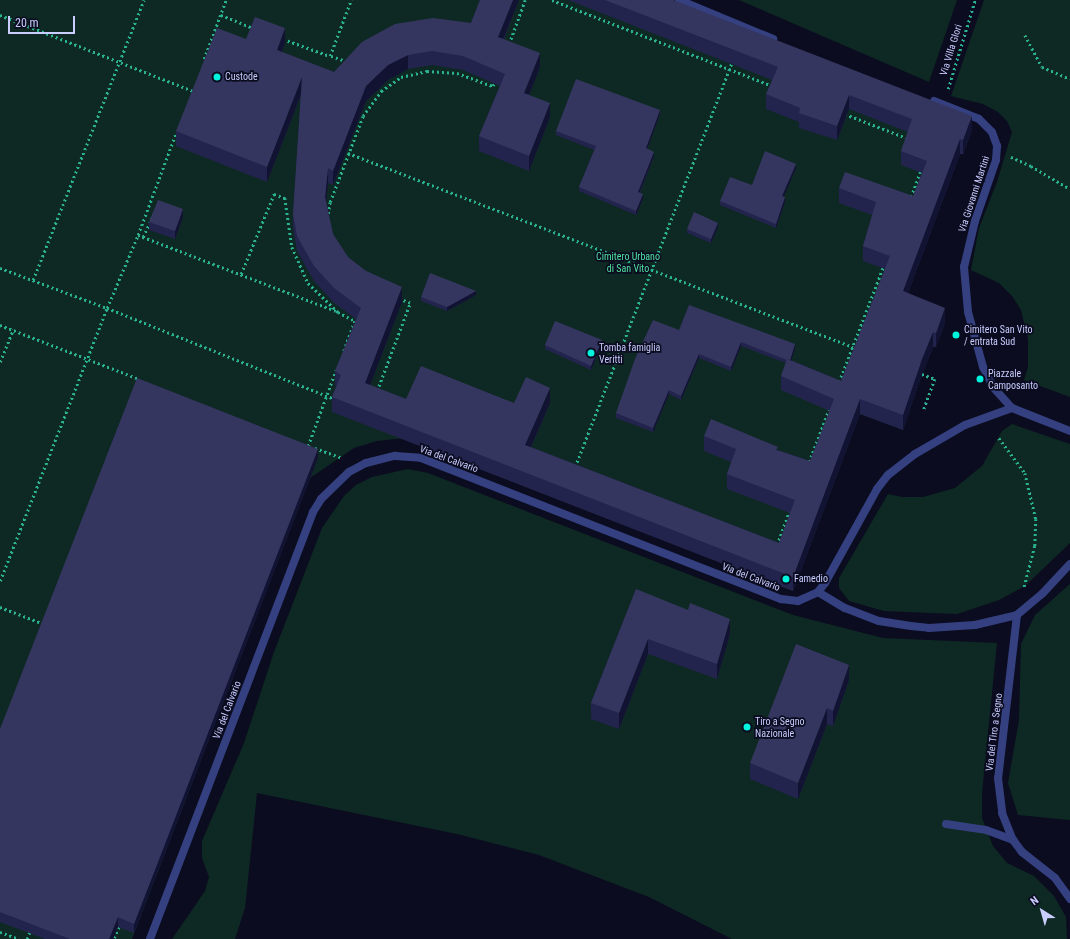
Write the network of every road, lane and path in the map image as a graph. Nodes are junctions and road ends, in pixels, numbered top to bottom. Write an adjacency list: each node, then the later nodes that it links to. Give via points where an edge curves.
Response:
1 (144, 0): 18 (path)
2 (226, 0): 9 (path)
3 (351, 0): 15 (path)
4 (525, 0): 14 (path)
5 (552, 0): 20 (path)
6 (679, 0): 13 (street)
7 (975, 0): 29 (path, Via Villa Glori)
8 (0, 15): 18 (path)
9 (220, 16): 10 (path); 19 (path)
10 (257, 29)
11 (1025, 35): 22 (path, via 1042,68)
12 (279, 37): 15 (path)
13 (782, 43)
14 (507, 48)
15 (330, 56): 16 (path, via 347,62)
16 (352, 58)
17 (734, 58): 20 (path)
18 (118, 62): 25 (path); 46 (path)
19 (203, 64)
20 (729, 69): 24 (path); 44 (path)
21 (497, 74): 34 (path, via 493,86 440,71 427,70 401,77 381,91 370,103)
22 (1070, 79)
23 (195, 84): 25 (path)
24 (781, 89)
25 (192, 91): 26 (path); 27 (path)
26 (199, 94)
27 (190, 98)
28 (928, 99): 29 (street, Via Giovanni Martini)
29 (943, 104): 33 (street, Via Giovanni Martini, via 979,119 988,126 995,139)
30 (841, 112): 32 (path)
31 (179, 126): 38 (path)
32 (915, 142)
33 (997, 152): 36 (path, via 1031,166); 66 (street, Via Giovanni Martini, via 967,249 964,267 968,312 975,344 993,387)
34 (348, 153): 39 (path, via 330,202); 44 (path)
35 (924, 162): 37 (path)
36 (1070, 190)
37 (910, 199)
38 (147, 211): 40 (path); 41 (path, via 154,213)
39 (328, 216)
40 (138, 235): 41 (path); 48 (path)
41 (143, 237): 45 (path)
42 (887, 258): 52 (path)
43 (0, 268): 46 (path)
44 (651, 270): 52 (path); 74 (path)
45 (241, 274): 49 (path); 49 (path, via 274,194 285,198 295,254 308,283)
46 (33, 280): 48 (path)
47 (392, 296): 62 (path, via 410,303 376,394)
48 (107, 308): 55 (path); 61 (path)
49 (338, 312): 54 (path, via 355,321)
50 (0, 325): 51 (path)
51 (13, 330): 55 (path); 56 (path)
52 (853, 347): 53 (path); 60 (path)
53 (859, 350)
54 (341, 358)
55 (87, 359): 59 (path); 78 (path)
56 (0, 362)
57 (338, 366): 61 (path)
58 (922, 374): 65 (path, via 935,379)
59 (142, 380)
60 (839, 383)
61 (327, 396): 63 (path); 70 (path)
62 (383, 396)
63 (337, 399)
64 (831, 405): 73 (path)
65 (924, 408)
66 (1012, 408): 67 (street); 79 (street, via 982,417 901,464 877,489 834,569)
67 (1070, 431)
68 (999, 438): 81 (path, via 1025,473 1036,519 1030,568)
69 (302, 443): 70 (path)
70 (308, 445): 71 (path); 72 (path)
71 (306, 452)
72 (338, 456)
73 (806, 470)
74 (574, 471)
75 (792, 506): 76 (path)
76 (775, 550)
77 (1070, 564): 81 (street, via 1043,593)
78 (0, 581)
79 (818, 592): 81 (street, via 845,608 879,621 911,626 929,628 976,625); 93 (street, Via del Calvario, via 798,601 781,599 421,458 395,456 359,466 332,487 313,512)
80 (0, 607): 82 (path)
81 (1016, 615): 84 (street, Via del Tiro a Segno, via 998,765 1002,813)
82 (52, 627)
83 (946, 824): 84 (street, via 986,830)
84 (1013, 840): 85 (street, Via del Tiro a Segno, via 1022,852 1055,878)
85 (1070, 899)
86 (120, 924): 92 (path)
87 (32, 927): 91 (path)
88 (0, 932): 90 (path)
89 (108, 936): 92 (path)
90 (19, 939)
91 (27, 939)
92 (116, 939)
93 (150, 939)

